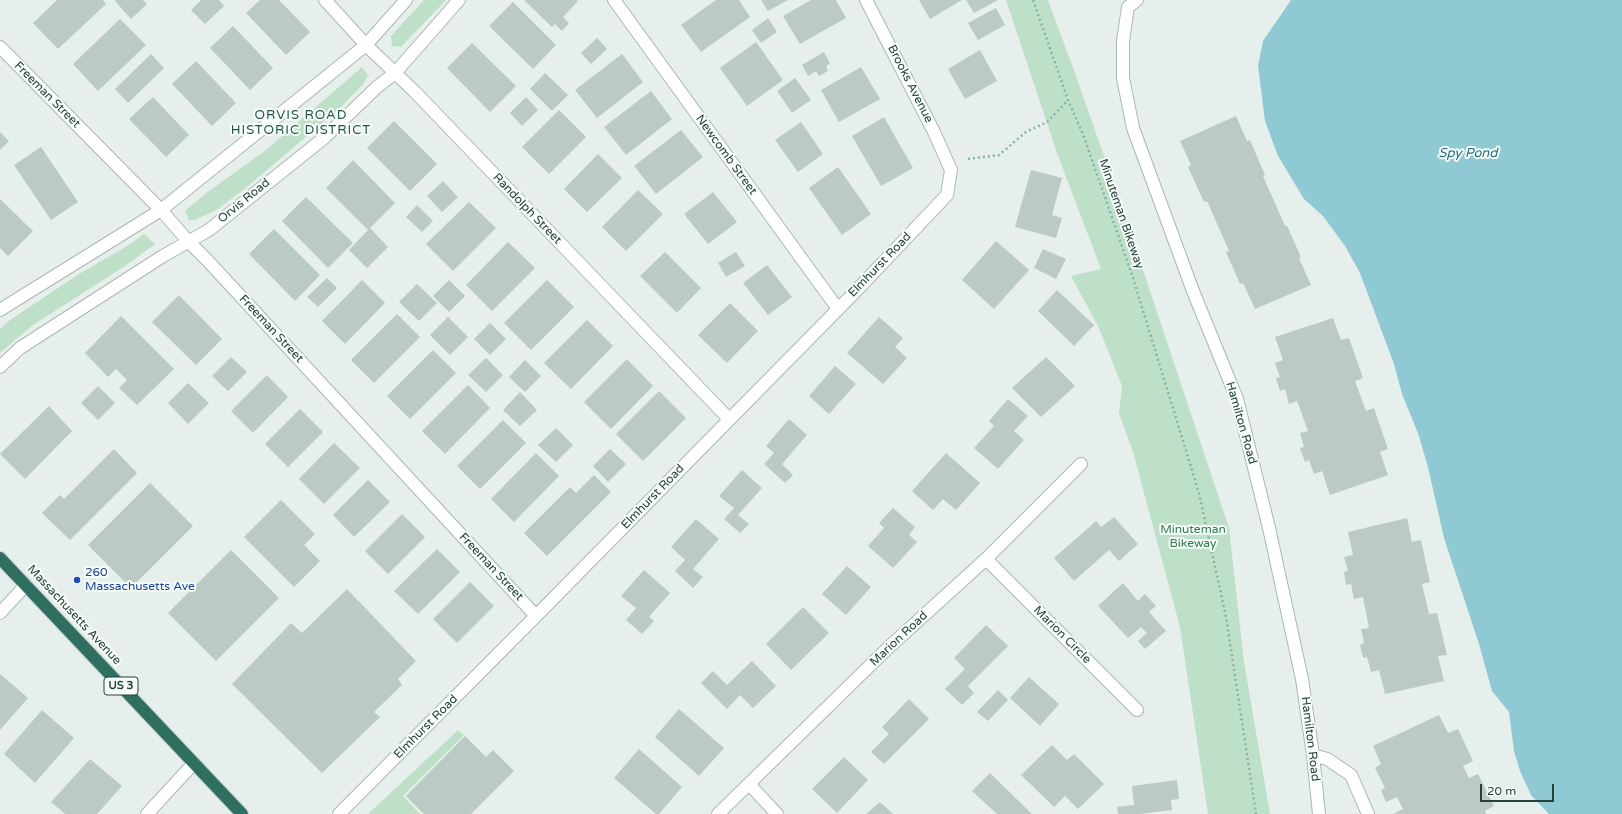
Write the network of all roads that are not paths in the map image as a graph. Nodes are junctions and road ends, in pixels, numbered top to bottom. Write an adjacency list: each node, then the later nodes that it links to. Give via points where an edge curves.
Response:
1 (325, 0): 7 (street, Randolph Street)
2 (406, 0): 7 (street)
3 (460, 0): 9 (street, Orvis Road)
4 (614, 0): 13 (street, Newcomb Street)
5 (866, 0): 10 (street, Brooks Avenue)
6 (1137, 0): 24 (street, Hamilton Road, via 1128,7 1123,41 1123,78 1133,128 1236,399 1269,528 1302,679)
7 (366, 45): 9 (street, Randolph Street); 11 (street)
8 (0, 47): 11 (street, Freeman Street)
9 (395, 73): 12 (street, Orvis Road, via 324,138 208,230); 16 (street, Randolph Street)
10 (951, 170): 13 (street, Elmhurst Road, via 947,195)
11 (161, 210): 12 (street, Freeman Street); 14 (street)
12 (188, 241): 15 (street, Orvis Road, via 20,348); 22 (street, Freeman Street)
13 (838, 309): 16 (street, Elmhurst Road)
14 (0, 310)
15 (0, 367)
16 (729, 419): 22 (street, Elmhurst Road)
17 (1081, 464): 19 (street, Marion Road)
18 (0, 558): 20 (highway, Massachusetts Avenue / US 3)
19 (986, 559): 23 (street, Marion Circle); 26 (street, Marion Road, via 888,648)
20 (26, 585): 21 (street); 25 (highway, Massachusetts Avenue / US 3)
21 (0, 613)
22 (536, 616): 29 (street, Elmhurst Road)
23 (1137, 710)
24 (1313, 755): 32 (street, Hamilton Road); 33 (street, via 1327,759 1351,775)
25 (194, 763): 27 (street); 28 (highway, Massachusetts Avenue / US 3)
26 (749, 784): 30 (street, Marion Road); 31 (street)
27 (147, 814)
28 (242, 814)
29 (339, 814)
30 (718, 814)
31 (777, 814)
32 (1319, 814)
33 (1368, 814)

